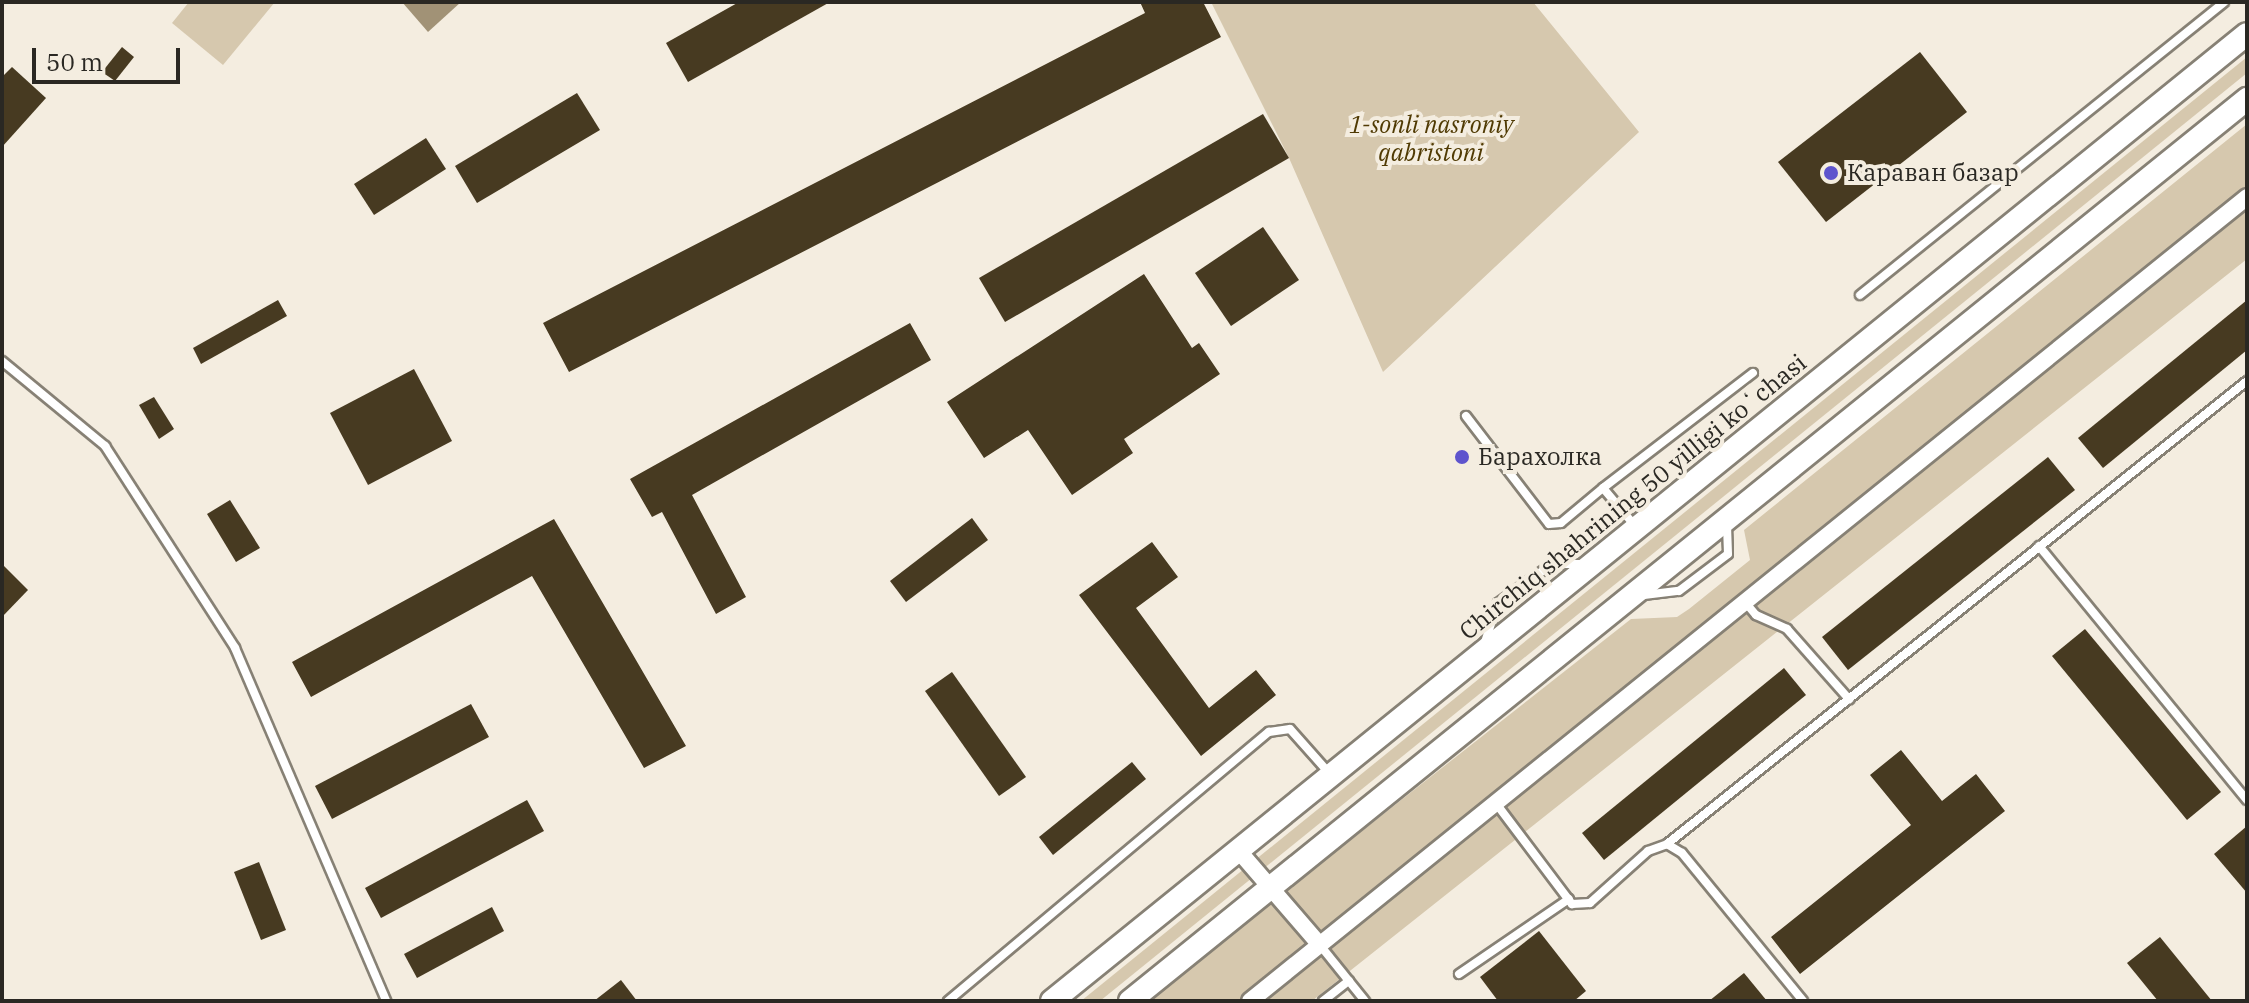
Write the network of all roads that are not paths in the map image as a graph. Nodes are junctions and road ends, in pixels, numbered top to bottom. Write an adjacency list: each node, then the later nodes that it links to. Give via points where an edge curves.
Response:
1 (2224, 2): 5 (lane)
2 (2247, 34): 11 (main road, Chirchiq shahrining 50 yilligi koʻchasi)
3 (2247, 99): 20 (main road)
4 (2247, 197): 13 (street)
5 (1860, 295)
6 (2, 361): 25 (lane, via 105,446 235,648)
7 (1753, 373): 10 (lane)
8 (2247, 381): 12 (lane)
9 (1466, 416): 10 (lane, via 1549,524 1561,523)
10 (1603, 488): 11 (lane)
11 (1637, 527): 15 (main road, Chirchiq shahrining 50 yilligi koʻchasi)
12 (2039, 546): 14 (lane); 16 (lane)
13 (1745, 602): 14 (lane, via 1756,615 1787,629); 17 (street)
14 (1849, 699): 18 (lane)
15 (1330, 775): 19 (main road, Chirchiq shahrining 50 yilligi koʻchasi); 26 (lane, via 1290,729 1269,732)
16 (2247, 800)
17 (1495, 802): 21 (lane); 22 (street)
18 (1667, 844): 21 (lane, via 1648,851 1590,903 1581,906); 32 (lane, via 1710,883)
19 (1238, 850): 20 (street); 27 (main road, Chirchiq shahrining 50 yilligi koʻchasi)
20 (1270, 888): 22 (street); 28 (main road)
21 (1569, 899): 23 (lane)
22 (1320, 945): 24 (lane); 29 (street)
23 (1459, 974)
24 (1349, 981): 30 (lane); 31 (lane)
25 (386, 1001)
26 (948, 1001)
27 (1052, 1001)
28 (1130, 1001)
29 (1250, 1001)
30 (1323, 1001)
31 (1365, 1001)
32 (1803, 1001)

